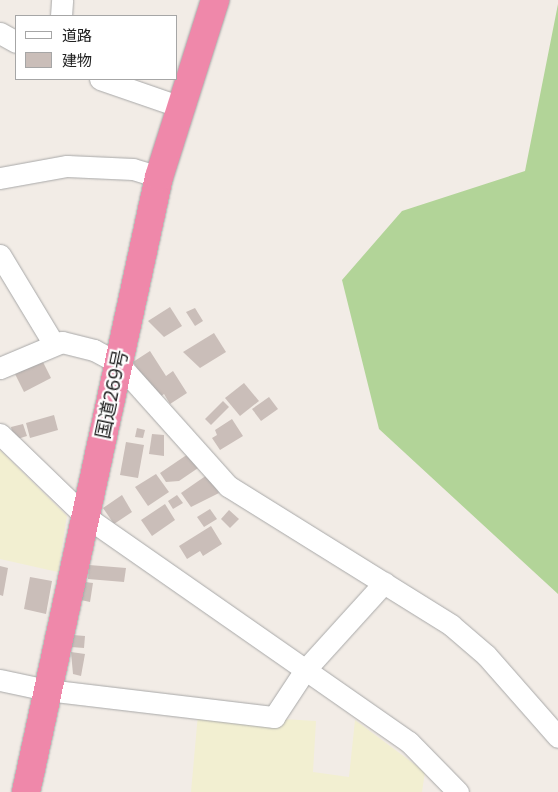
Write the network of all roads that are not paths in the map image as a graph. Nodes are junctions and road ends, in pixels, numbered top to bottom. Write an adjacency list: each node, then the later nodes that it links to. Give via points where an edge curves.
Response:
1 (62, 0): 3 (street)
2 (215, 0): 7 (highway, 国道269号)
3 (61, 15)
4 (0, 34): 5 (street)
5 (15, 42)
6 (103, 80): 7 (street)
7 (178, 106): 8 (highway, 国道269号)
8 (160, 176): 9 (street, via 133,170 66,166); 12 (highway, 国道269号)
9 (0, 178)
10 (0, 255): 11 (street)
11 (52, 343): 12 (street, via 94,350); 13 (street)
12 (118, 363): 15 (highway, 国道269号); 16 (street, via 228,486)
13 (0, 368)
14 (0, 434): 15 (street)
15 (85, 516): 17 (street); 19 (highway, 国道269号)
16 (384, 583): 17 (street); 20 (street, via 451,625 486,655)
17 (305, 670): 19 (street, via 274,717); 22 (street, via 408,742)
18 (0, 680): 19 (street)
19 (47, 690): 21 (highway, 国道269号)
20 (558, 737)
21 (26, 792)
22 (458, 792)

